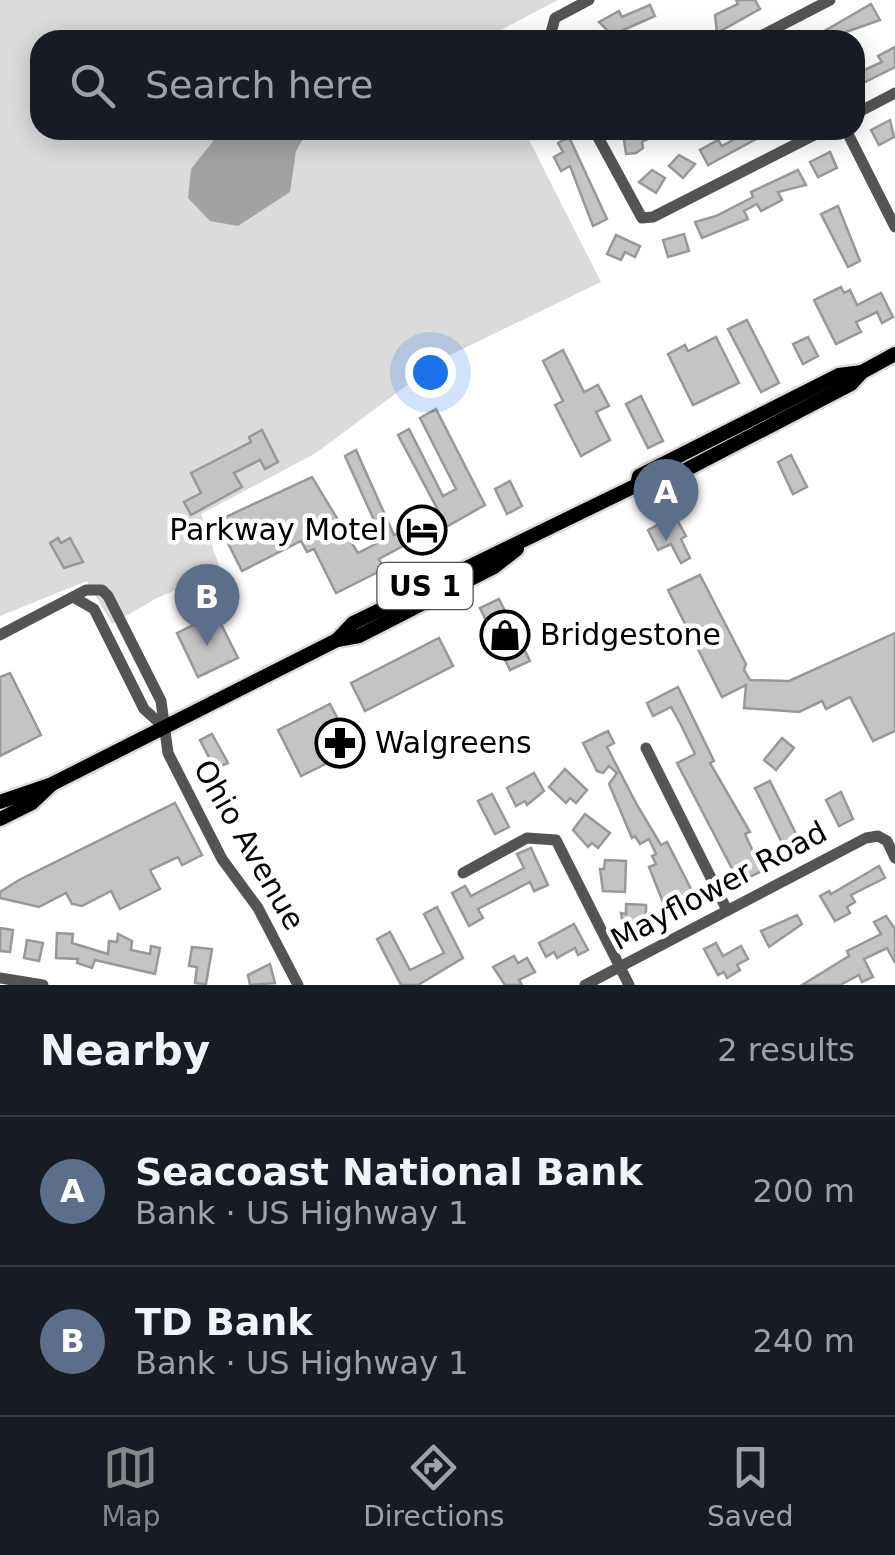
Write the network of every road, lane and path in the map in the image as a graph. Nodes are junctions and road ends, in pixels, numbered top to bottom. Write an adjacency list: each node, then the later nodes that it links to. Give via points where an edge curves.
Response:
1 (589, 0): 3 (street, via 555,18)
2 (830, 0): 4 (street)
3 (551, 30)
4 (772, 30)
5 (895, 93): 6 (street)
6 (865, 109)
7 (599, 140): 8 (street, via 642,218)
8 (804, 140)
9 (851, 140): 10 (street)
10 (895, 227)
11 (895, 354): 14 (main road, US 1, via 862,372 838,375 639,476 637,485 521,545 479,575)
12 (74, 597): 13 (street); 14 (street, Ohio Avenue, via 94,609 144,709); 14 (street, Ohio Avenue, via 94,588 108,596 161,701)
13 (0, 635)
14 (164, 728): 16 (main road, US 1); 25 (street, Ohio Avenue, via 168,752 212,842 258,908)
15 (646, 748): 21 (street)
16 (52, 784): 17 (main road, US 1); 18 (main road, US 1)
17 (0, 802)
18 (0, 819)
19 (895, 858): 21 (street, Mayflower Road, via 887,842 866,838)
20 (463, 873): 22 (street, via 527,838 556,840)
21 (727, 910): 22 (street, Mayflower Road)
22 (620, 967): 26 (street, Mayflower Road); 27 (street)
23 (0, 978): 24 (street)
24 (43, 985)
25 (298, 985)
26 (585, 985)
27 (629, 985)

